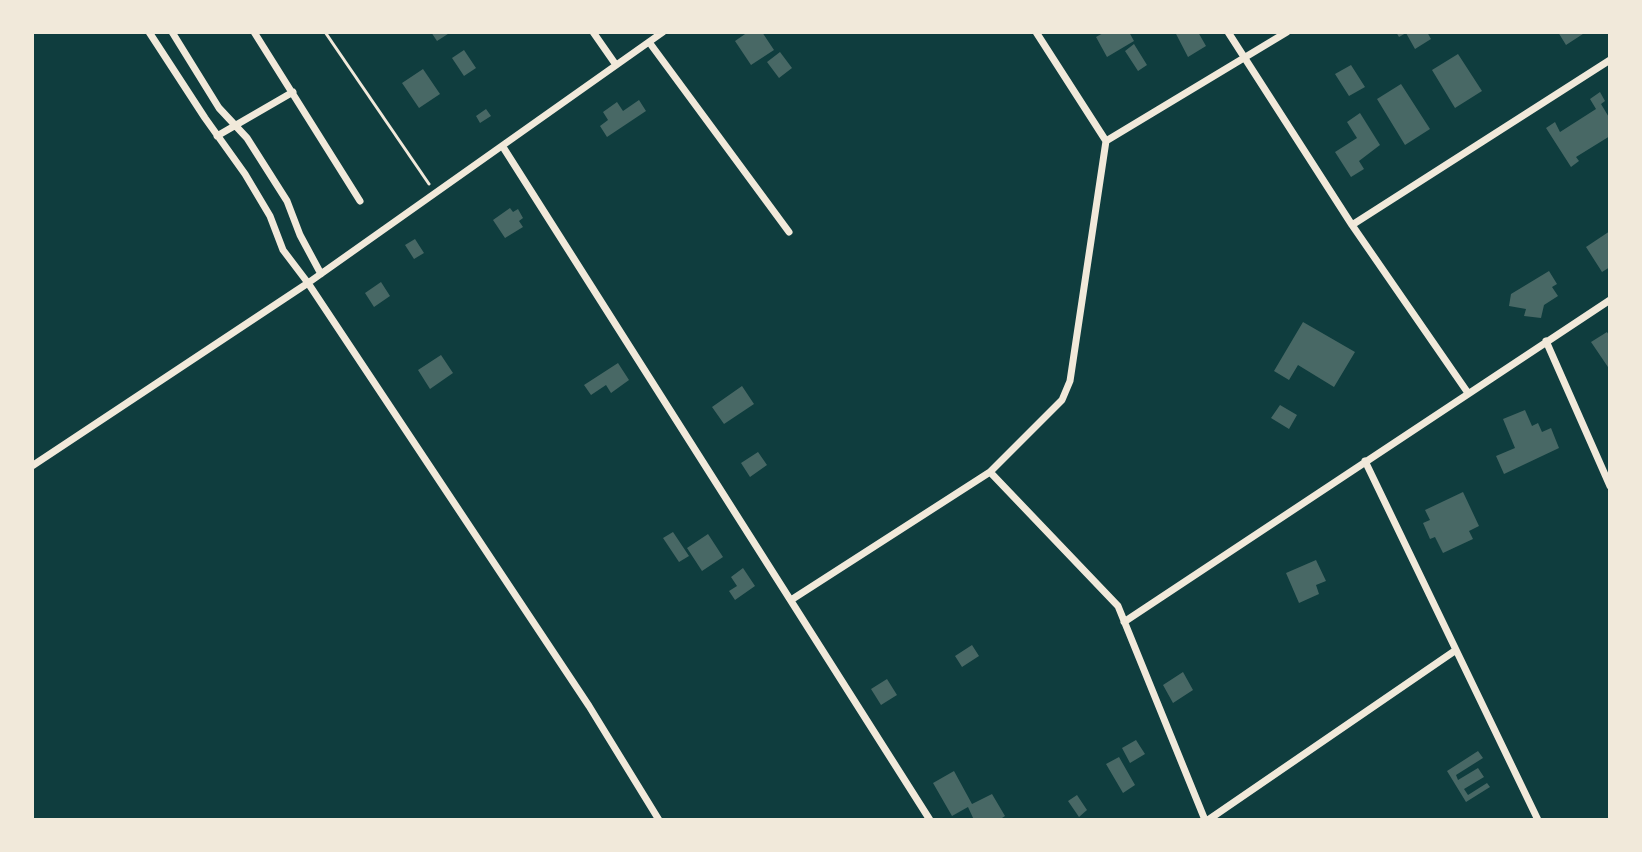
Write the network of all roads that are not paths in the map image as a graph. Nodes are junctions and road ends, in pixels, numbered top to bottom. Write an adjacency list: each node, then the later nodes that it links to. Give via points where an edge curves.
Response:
1 (149, 32): 15 (street)
2 (172, 32): 14 (street)
3 (254, 32): 13 (street)
4 (593, 32): 12 (street)
5 (663, 32): 9 (street)
6 (1036, 32): 16 (street)
7 (1228, 32): 10 (street)
8 (1287, 32): 10 (street)
9 (649, 42): 12 (street); 20 (street)
10 (1246, 58): 16 (street); 19 (street)
11 (1610, 60): 19 (street)
12 (616, 65): 17 (street)
13 (293, 92): 14 (street); 18 (street)
14 (235, 125): 15 (street); 21 (street, via 287,201)
15 (217, 136): 22 (street)
16 (1106, 141): 28 (street, via 1070,381 1062,400)
17 (503, 147): 21 (street); 30 (street)
18 (360, 201)
19 (1352, 225): 25 (street)
20 (789, 232)
21 (321, 274): 22 (street)
22 (308, 283): 27 (street); 33 (street, via 581,693)
23 (1610, 300): 24 (street)
24 (1546, 341): 25 (street); 29 (street)
25 (1468, 393): 26 (street)
26 (1365, 461): 31 (street); 32 (street)
27 (32, 466)
28 (990, 472): 30 (street); 31 (street, via 1118,606)
29 (1610, 486)
30 (791, 600): 34 (street)
31 (1124, 622): 35 (street)
32 (1456, 650): 35 (street); 36 (street)
33 (659, 820)
34 (930, 820)
35 (1206, 820)
36 (1538, 820)

